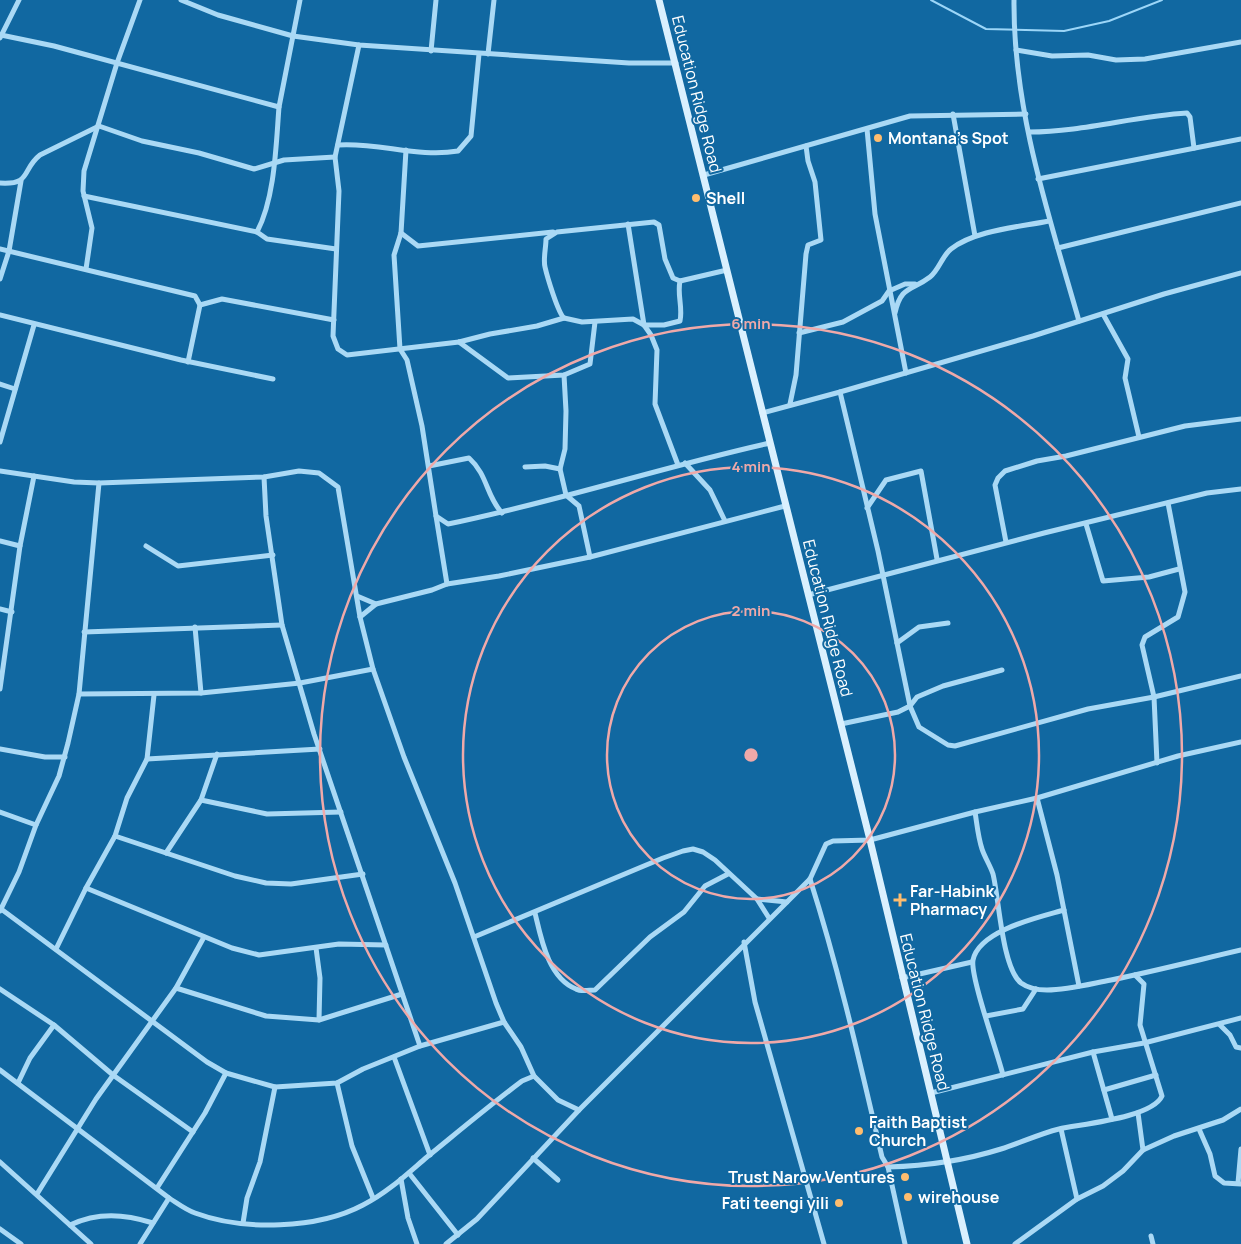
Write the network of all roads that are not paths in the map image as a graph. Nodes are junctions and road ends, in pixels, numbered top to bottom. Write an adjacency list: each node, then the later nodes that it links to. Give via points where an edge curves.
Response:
1 (19, 0): 10 (street)
2 (140, 0): 17 (street)
3 (180, 0): 9 (street, via 218,15)
4 (300, 0): 9 (street)
5 (436, 0): 14 (street)
6 (494, 0): 16 (street)
7 (659, 0): 18 (main road, Education Ridge Road)
8 (1014, 0): 13 (street)
9 (293, 36): 12 (street); 19 (street)
10 (1, 37): 17 (street, via 54,46)
11 (1241, 42): 13 (street, via 1145,59 1052,56)
12 (359, 45): 14 (street); 26 (street)
13 (1016, 50): 21 (street)
14 (431, 51): 15 (street)
15 (479, 54): 16 (street); 29 (street, via 473,125 465,145 458,151 445,154)
16 (488, 54): 18 (street)
17 (117, 63): 19 (street); 22 (street)
18 (676, 63): 32 (main road, Education Ridge Road)
19 (279, 107): 31 (street)
20 (953, 114): 21 (street); 23 (street, via 910,116); 43 (street)
21 (1026, 114): 24 (street)
22 (99, 126): 31 (street, via 142,141 199,153 242,167 259,168); 34 (street, via 40,155); 36 (street, via 84,172)
23 (866, 129): 27 (street); 54 (street, via 875,214)
24 (1029, 132): 28 (street, via 1071,131 1187,113); 33 (street)
25 (1241, 139): 28 (street)
26 (338, 144): 29 (street, via 356,143); 30 (street)
27 (806, 146): 32 (street); 65 (street, via 815,182 821,236 820,242 808,245)
28 (1194, 148): 33 (street)
29 (406, 150): 42 (street)
30 (335, 157): 31 (street); 46 (street, via 339,191)
31 (274, 162): 40 (street, via 262,222)
32 (704, 175): 49 (main road, Education Ridge Road)
33 (1038, 179): 38 (street)
34 (21, 181): 35 (street); 47 (street)
35 (0, 183)
36 (84, 196): 40 (street); 48 (street, via 92,228)
37 (1241, 203): 44 (street)
38 (1049, 221): 43 (street); 44 (street)
39 (628, 224): 41 (street); 52 (street, via 657,223 663,236 669,270 673,278); 64 (street)
40 (256, 232): 46 (street, via 267,239)
41 (557, 232): 42 (street, via 418,246); 59 (street, via 546,239 544,266 558,311)
42 (401, 233): 67 (street, via 394,254)
43 (975, 236): 53 (street, via 948,251 933,274)
44 (1058, 248): 61 (street)
45 (0, 249): 47 (street)
46 (336, 249): 60 (street)
47 (9, 251): 48 (street); 51 (street)
48 (86, 269): 55 (street, via 195,296)
49 (727, 270): 52 (street); 76 (main road, Education Ridge Road)
50 (1241, 273): 56 (street)
51 (0, 279)
52 (680, 281): 64 (street, via 680,320 664,325)
53 (916, 284): 54 (street, via 905,284); 58 (street, via 900,296)
54 (889, 291): 58 (street); 65 (street, via 882,301 843,322)
55 (200, 305): 60 (street, via 222,299); 68 (street)
56 (1102, 314): 61 (street); 78 (street, via 1128,359 1124,378)
57 (0, 315): 63 (street)
58 (894, 316): 69 (street)
59 (564, 318): 62 (street); 66 (street)
60 (334, 320): 67 (street, via 333,336 338,349 347,355)
61 (1079, 321): 69 (street)
62 (595, 322): 64 (street, via 622,318); 70 (street, via 590,364)
63 (34, 325): 68 (street); 73 (street)
64 (644, 325): 82 (street, via 657,350 656,404)
65 (799, 333): 75 (street)
66 (459, 342): 67 (street); 70 (street, via 508,378)
67 (400, 349): 83 (street, via 407,360)
68 (188, 362): 71 (street)
69 (906, 373): 74 (street)
70 (564, 375): 85 (street, via 565,449)
71 (273, 379)
72 (0, 384): 73 (street)
73 (15, 389): 79 (street)
74 (840, 392): 75 (street); 94 (street)
75 (790, 404): 76 (street)
76 (762, 413): 80 (main road, Education Ridge Road)
77 (1241, 419): 78 (street, via 1185,426)
78 (1139, 437): 100 (street, via 1005,471 995,485)
79 (0, 442)
80 (770, 443): 81 (street); 93 (main road, Education Ridge Road)
81 (685, 463): 82 (street); 97 (street, via 710,490)
82 (678, 465): 91 (street)
83 (429, 466): 95 (street, via 469,458 483,472 494,504); 96 (street)
84 (525, 467): 85 (street)
85 (560, 469): 91 (street)
86 (0, 471): 87 (street)
87 (34, 476): 89 (street); 101 (street)
88 (264, 477): 89 (street); 103 (street); 110 (street, via 318,473 338,487)
89 (99, 483): 118 (street)
90 (1241, 489): 92 (street)
91 (566, 495): 95 (street); 104 (street, via 579,506)
92 (1168, 503): 98 (street); 106 (street)
93 (785, 506): 97 (street); 109 (main road, Education Ridge Road)
94 (867, 508): 105 (street, via 886,480 921,471); 107 (street)
95 (502, 513): 96 (street, via 448,524)
96 (436, 516): 108 (street)
97 (725, 521): 104 (street)
98 (1086, 524): 100 (street); 106 (street, via 1103,581 1149,577)
99 (0, 541): 101 (street)
100 (1006, 542): 105 (street)
101 (20, 546): 113 (street)
102 (146, 546): 103 (street, via 178,566)
103 (273, 555): 116 (street)
104 (590, 557): 108 (street)
105 (937, 560): 107 (street)
106 (1179, 569): 129 (street, via 1185,592 1178,617 1145,637 1142,645)
107 (882, 577): 109 (street); 119 (street)
108 (447, 584): 111 (street)
109 (808, 595): 131 (main road, Education Ridge Road)
110 (356, 596): 111 (street); 114 (street)
111 (376, 604): 114 (street)
112 (0, 609): 113 (street)
113 (12, 612): 124 (street)
114 (360, 617): 120 (street)
115 (948, 623): 119 (street, via 919,627)
116 (282, 625): 117 (street); 123 (street)
117 (194, 627): 118 (street); 126 (street)
118 (84, 632): 127 (street)
119 (897, 643): 130 (street)
120 (373, 669): 123 (street); 160 (street)
121 (1002, 670): 130 (street, via 943,686 917,697)
122 (1241, 676): 129 (street)
123 (300, 683): 126 (street); 134 (street)
124 (0, 685): 125 (street)
125 (0, 690)
126 (201, 693): 128 (street)
127 (79, 694): 128 (street); 136 (street)
128 (154, 695): 137 (street)
129 (1154, 697): 130 (street, via 1088,709 955,746 919,727); 138 (street)
130 (910, 706): 131 (street, via 898,712)
131 (841, 724): 146 (main road, Education Ridge Road)
132 (1241, 742): 138 (street)
133 (0, 749): 136 (street)
134 (320, 749): 135 (street); 142 (street)
135 (217, 754): 137 (street); 140 (street)
136 (64, 757): 144 (street, via 48,803)
137 (147, 759): 145 (street, via 127,798)
138 (1157, 763): 139 (street)
139 (1037, 798): 143 (street); 155 (street)
140 (201, 800): 142 (street, via 267,814); 147 (street)
141 (0, 812): 144 (street)
142 (340, 812): 148 (street)
143 (975, 812): 146 (street); 158 (street, via 981,846 992,870)
144 (36, 825): 154 (street, via 19,872)
145 (115, 836): 147 (street); 151 (street)
146 (870, 840): 150 (street, via 826,844); 169 (main road, Education Ridge Road)
147 (166, 853): 148 (street, via 266,883 300,883)
148 (362, 874): 162 (street)
149 (728, 874): 152 (street); 156 (street, via 703,852 693,849 682,851); 156 (street, via 705,886 684,912 650,937 595,990 577,990 555,971 544,946)
150 (810, 879): 153 (street); 213 (street, via 847,1009 882,1157)
151 (86, 888): 159 (street); 164 (street)
152 (757, 899): 153 (street); 157 (street)
153 (787, 902): 157 (street)
154 (0, 910): 164 (street)
155 (1064, 910): 158 (street, via 1014,925); 171 (street)
156 (536, 913): 160 (street)
157 (768, 918): 161 (street)
158 (1002, 932): 166 (street, via 978,949); 174 (street, via 1014,973 1022,983)
159 (204, 937): 163 (street, via 259,955); 172 (street)
160 (474, 937): 180 (street)
161 (744, 942): 200 (street); 234 (street, via 755,1002)
162 (386, 945): 163 (street, via 339,944); 175 (street)
163 (316, 948): 178 (street, via 320,978)
164 (56, 949): 179 (street)
165 (1241, 950): 167 (street)
166 (972, 962): 169 (street); 176 (street)
167 (1152, 972): 168 (street); 170 (street)
168 (1135, 975): 170 (street); 171 (street)
169 (902, 978): 198 (main road, Education Ridge Road)
170 (1144, 984): 183 (street, via 1140,1025)
171 (1079, 986): 174 (street)
172 (176, 988): 178 (street, via 266,1016); 179 (street)
173 (0, 989): 181 (street)
174 (1036, 989): 176 (street, via 1024,1009)
175 (402, 994): 178 (street); 184 (street)
176 (986, 1016): 193 (street)
177 (1241, 1018): 182 (street)
178 (319, 1020)
179 (150, 1022): 189 (street); 190 (street)
180 (504, 1022): 184 (street); 192 (street)
181 (54, 1025): 190 (street); 194 (street, via 30,1058)
182 (1220, 1025): 183 (street); 185 (street, via 1236,1047)
183 (1144, 1043): 186 (street); 191 (street)
184 (420, 1046): 187 (street)
185 (1241, 1048)
186 (1093, 1052): 193 (street); 197 (street)
187 (394, 1057): 195 (street); 209 (street)
188 (0, 1070): 194 (street)
189 (226, 1073): 196 (street); 206 (street)
190 (113, 1075): 203 (street); 206 (street)
191 (1156, 1075): 197 (street); 201 (street, via 1162,1096)
192 (534, 1076): 200 (street, via 558,1100); 209 (street, via 522,1080)
193 (1003, 1076): 198 (street)
194 (18, 1083): 203 (street)
195 (337, 1083): 196 (street); 221 (street, via 352,1146)
196 (275, 1087): 224 (street, via 260,1162 247,1198)
197 (1104, 1090): 202 (street)
198 (931, 1093): 211 (main road, Education Ridge Road)
199 (1241, 1109): 204 (street, via 1223,1120)
200 (580, 1110): 210 (street)
201 (1138, 1112): 202 (street); 208 (street)
202 (1112, 1119): 205 (street)
203 (77, 1128): 218 (street); 219 (street)
204 (1199, 1128): 208 (street); 217 (street, via 1215,1176 1224,1183)
205 (1061, 1129): 211 (street, via 999,1150); 222 (street)
206 (193, 1132): 218 (street)
207 (1241, 1149): 217 (street)
208 (1143, 1150): 222 (street, via 1103,1186)
209 (430, 1155): 214 (street)
210 (533, 1158): 216 (street); 227 (street)
211 (945, 1160): 213 (street); 236 (main road, Education Ridge Road)
212 (0, 1162): 219 (street)
213 (888, 1167): 235 (street)
214 (409, 1173): 215 (street); 227 (street)
215 (401, 1180): 221 (street); 232 (street)
216 (558, 1180)
217 (1240, 1184)
218 (157, 1188): 220 (street)
219 (37, 1194): 225 (street)
220 (169, 1198): 223 (street); 224 (street, via 195,1213)
221 (373, 1198): 224 (street, via 340,1214 298,1223)
222 (1077, 1198): 237 (street)
223 (153, 1223): 225 (street, via 126,1216 101,1216); 231 (street)
224 (243, 1223)
225 (70, 1225): 230 (street)
226 (0, 1229): 229 (street)
227 (458, 1235): 233 (street)
228 (1151, 1236): 238 (street)
229 (21, 1244)
230 (91, 1244)
231 (140, 1244)
232 (417, 1244)
233 (446, 1244)
234 (824, 1244)
235 (905, 1244)
236 (967, 1244)
237 (1015, 1244)
238 (1153, 1244)

